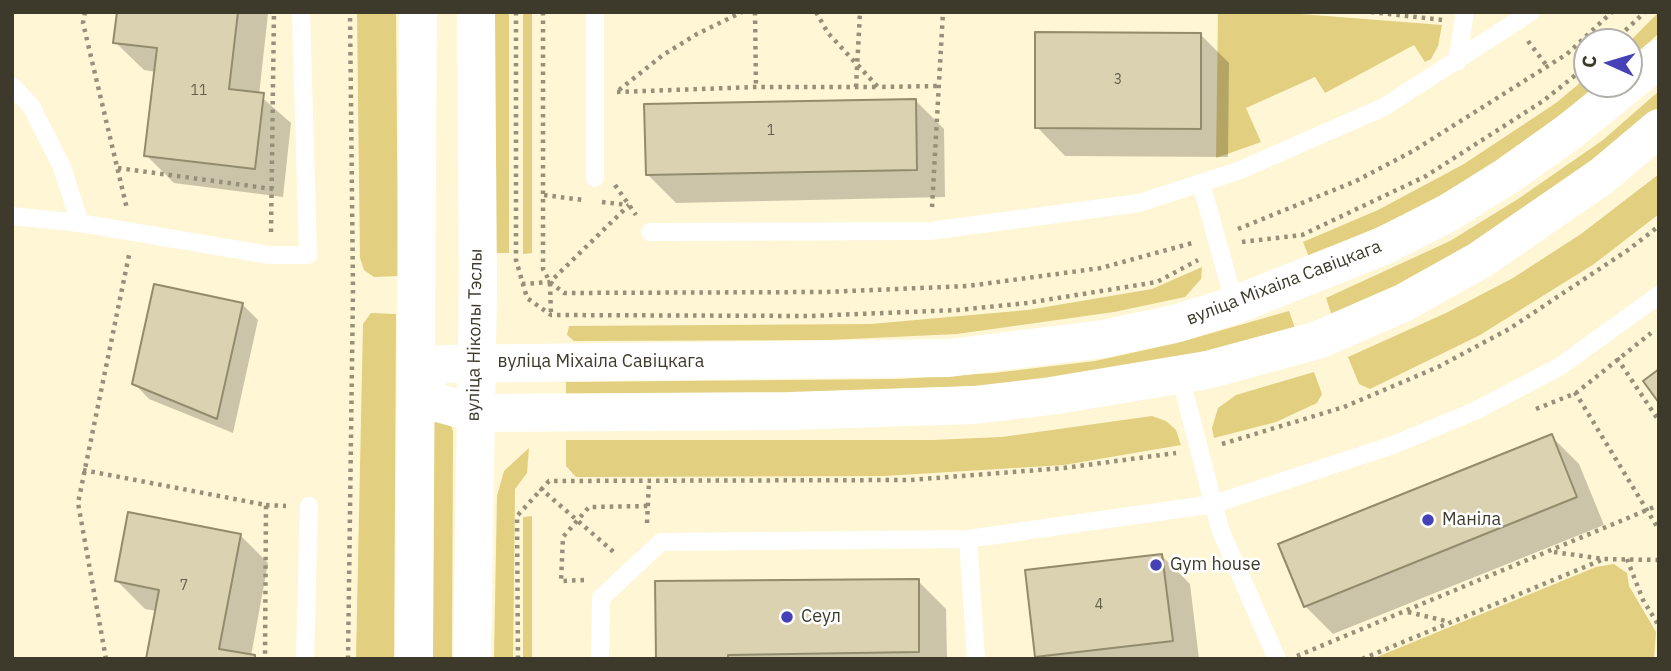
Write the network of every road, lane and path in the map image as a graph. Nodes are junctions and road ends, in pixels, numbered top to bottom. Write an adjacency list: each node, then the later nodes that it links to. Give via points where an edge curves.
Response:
1 (85, 12): 34 (path, via 83,23)
2 (274, 12): 38 (path)
3 (301, 12): 46 (lane, via 308,255)
4 (350, 12): 86 (path, via 353,289)
5 (418, 12): 58 (street)
6 (476, 12): 55 (street, вуліца Ніколы Тэслы)
7 (516, 12): 48 (path, via 516,260)
8 (543, 12): 47 (path, via 543,270)
9 (595, 12): 36 (lane)
10 (742, 12): 31 (path, via 663,55)
11 (755, 12): 28 (path)
12 (816, 12): 24 (path, via 828,33)
13 (860, 12): 24 (path)
14 (943, 12): 27 (path)
15 (1371, 12): 20 (path)
16 (1445, 12): 20 (path, via 1444,20)
17 (1465, 12): 23 (lane)
18 (1531, 12): 23 (lane)
19 (1646, 12): 21 (path)
20 (1407, 14)
21 (1629, 28)
22 (1659, 59): 50 (street, вуліца Міхаіла Савіцкага, via 1569,132 1448,213 1383,246)
23 (1457, 62): 37 (lane, via 1384,107)
24 (858, 65): 29 (path); 30 (path)
25 (1573, 77): 45 (path, via 1485,141 1367,207 1302,235 1232,243)
26 (12, 86): 40 (lane, via 31,106 56,155)
27 (939, 86): 30 (path); 42 (path)
28 (756, 87): 29 (path); 31 (path)
29 (856, 87): 30 (path)
30 (878, 88)
31 (617, 92): 32 (path)
32 (617, 105)
33 (1659, 128): 57 (street, via 1602,176 1480,260 1403,303 1318,340)
34 (117, 168): 38 (path); 44 (path)
35 (615, 171): 47 (path, via 615,185 629,205)
36 (595, 178)
37 (1201, 183): 42 (lane, via 1139,203); 45 (lane)
38 (273, 189): 46 (path)
39 (12, 216): 40 (lane)
40 (80, 223): 44 (lane)
41 (1659, 226): 63 (path, via 1509,329 1438,367 1331,411)
42 (930, 231): 43 (lane)
43 (650, 232)
44 (134, 234): 46 (lane); 64 (path)
45 (1218, 249): 50 (lane); 51 (path, via 1157,282 958,310 795,316)
46 (270, 255)
47 (550, 282): 48 (path); 51 (path)
48 (523, 284): 51 (path, via 527,298)
49 (1659, 295): 53 (lane)
50 (1236, 305): 55 (street, вуліца Міхаіла Савіцкага, via 1103,339 949,358)
51 (551, 314)
52 (1659, 327): 54 (path)
53 (1601, 338): 54 (path); 56 (lane)
54 (1618, 360): 59 (path); 62 (path)
55 (475, 363): 58 (street, вуліца Міхаіла Савіцкага, via 443,364 431,370); 61 (street, вуліца Ніколы Тэслы)
56 (1559, 367): 59 (path); 66 (lane, via 1475,411 1393,445)
57 (1180, 376): 61 (street, via 974,405); 63 (lane)
58 (418, 387): 61 (street, via 438,403); 87 (street)
59 (1576, 393): 60 (path); 70 (path)
60 (1526, 413)
61 (474, 414): 88 (street, вуліца Ніколы Тэслы)
62 (1659, 421)
63 (1199, 450): 65 (path, via 1052,470 910,480 549,481); 66 (lane)
64 (83, 470): 83 (path, via 78,503); 84 (path, via 266,505)
65 (540, 488): 71 (path); 89 (path, via 517,516)
66 (1214, 504): 73 (lane); 92 (lane, via 1220,529)
67 (1659, 505): 70 (path)
68 (309, 506): 85 (lane)
69 (648, 506): 71 (path, via 589,507)
70 (1648, 509): 72 (path); 74 (path)
71 (577, 520): 78 (path); 79 (path, via 563,537 561,581)
72 (1659, 530)
73 (968, 539): 78 (lane, via 660,542); 91 (lane)
74 (1553, 552): 75 (path); 80 (path)
75 (1604, 559): 76 (path); 81 (path)
76 (1627, 559): 77 (path); 82 (path)
77 (1659, 560)
78 (634, 570): 90 (lane, via 601,598)
79 (588, 580)
80 (1407, 611): 81 (path); 93 (path)
81 (1451, 622): 94 (path)
82 (1659, 626)
83 (106, 659)
84 (265, 659)
85 (305, 659)
86 (348, 659)
87 (414, 659)
88 (472, 659)
89 (518, 659)
90 (600, 659)
91 (976, 659)
92 (1277, 659)
93 (1290, 659)
94 (1362, 659)

